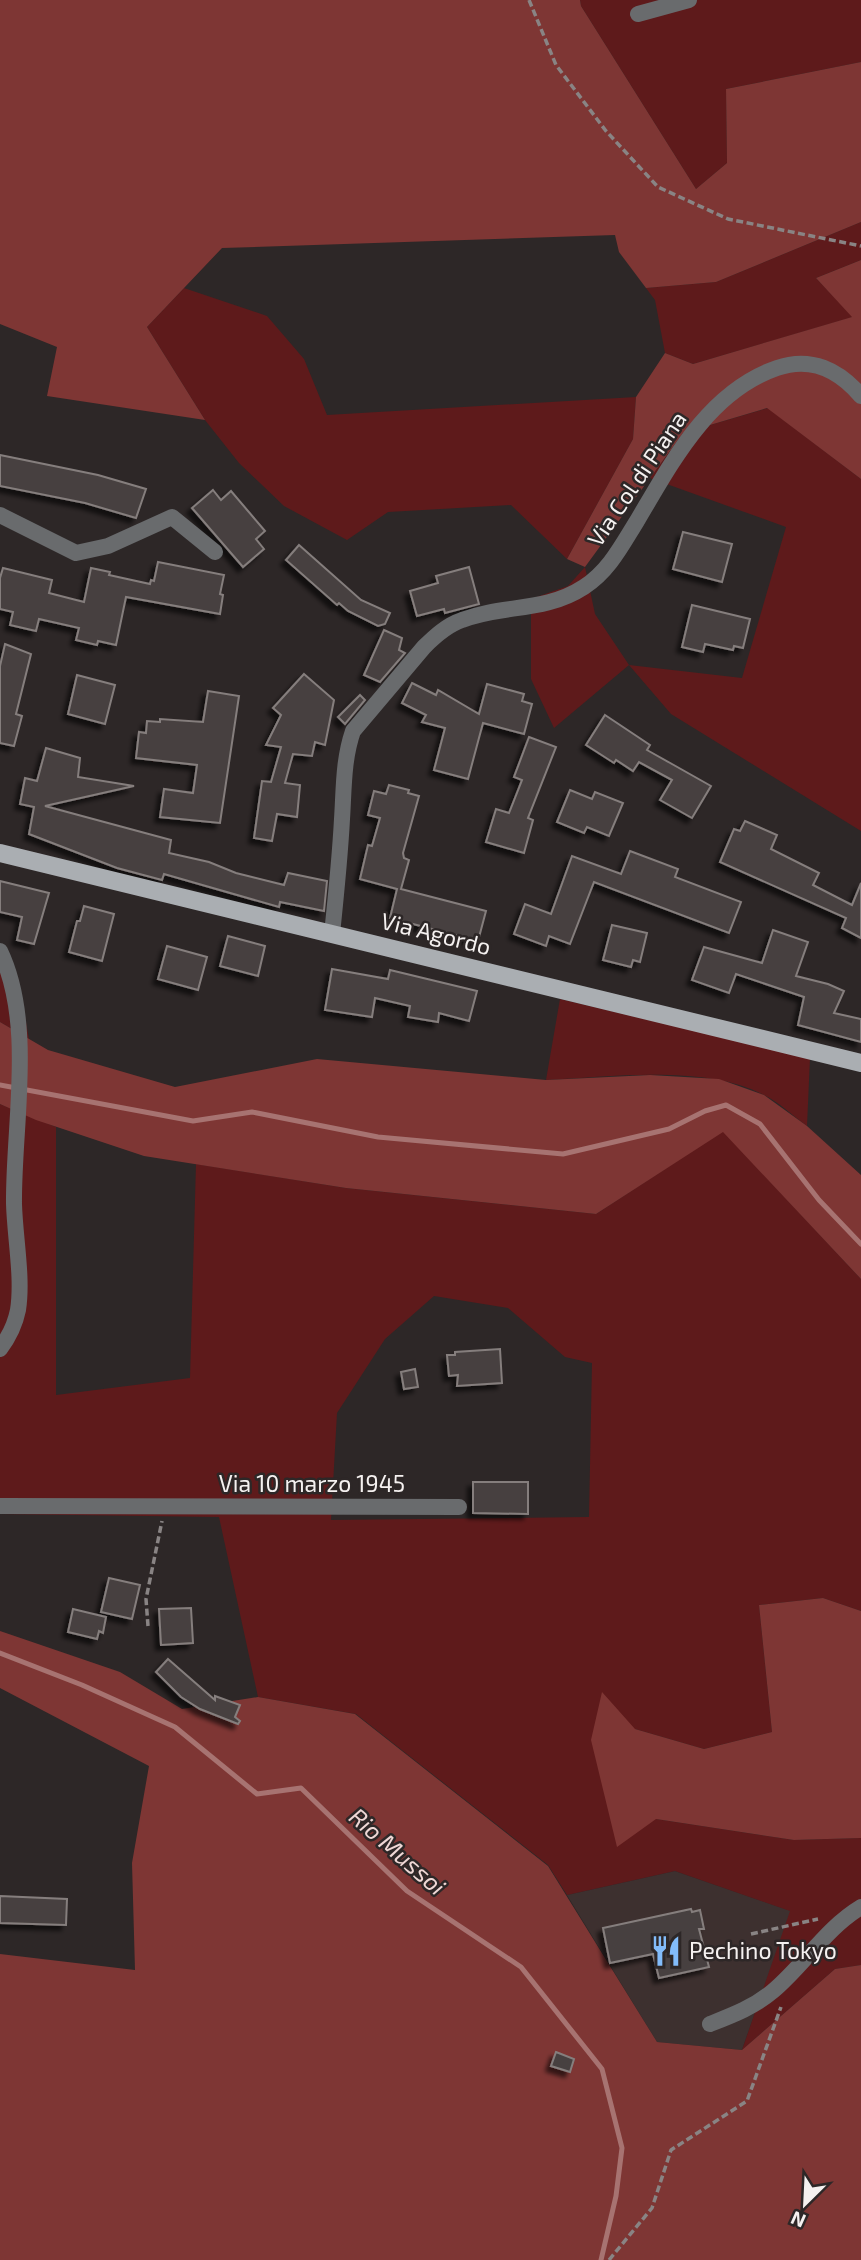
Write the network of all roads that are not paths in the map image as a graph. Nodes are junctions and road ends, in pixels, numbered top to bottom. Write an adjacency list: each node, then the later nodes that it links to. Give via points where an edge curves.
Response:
1 (689, 0): 2 (street)
2 (638, 14)
3 (861, 396): 7 (street, Via Col di Piana, via 844,378 821,365 786,364 756,376 721,402 693,433 599,575 556,601 464,619 433,637 353,731 349,742)
4 (0, 515): 5 (street, via 76,553 108,546 172,517)
5 (215, 552)
6 (0, 853): 7 (main road, Via Agordo)
7 (332, 934): 9 (main road, Via Agordo)
8 (0, 951): 10 (street, via 16,1002 20,1079 14,1202 19,1300 13,1328)
9 (861, 1063)
10 (0, 1349)
11 (0, 1506): 12 (street, Via 10 marzo 1945)
12 (459, 1507)
13 (854, 1912): 14 (street, via 776,1989 755,2005)
14 (710, 2024)

